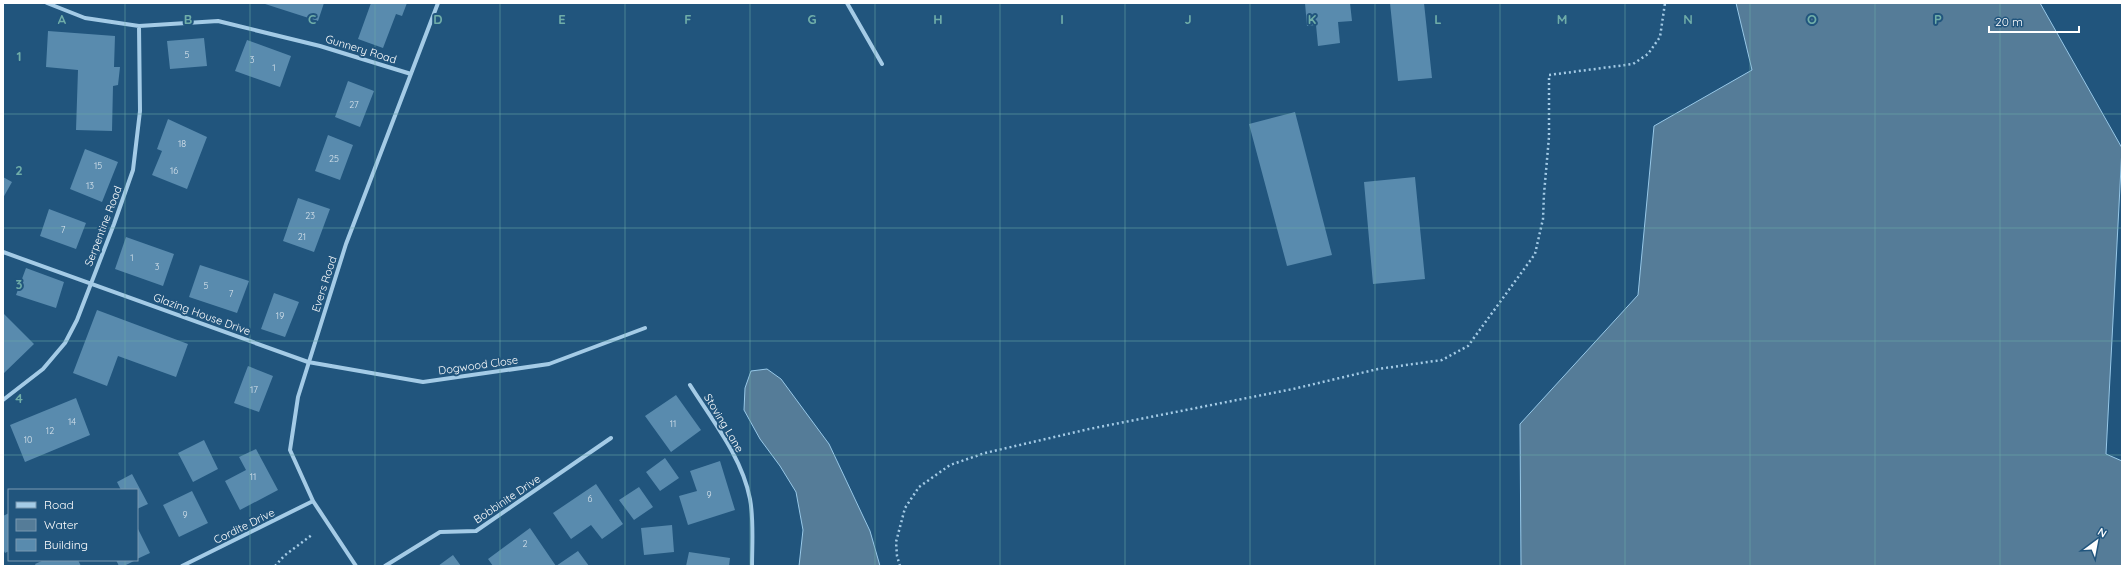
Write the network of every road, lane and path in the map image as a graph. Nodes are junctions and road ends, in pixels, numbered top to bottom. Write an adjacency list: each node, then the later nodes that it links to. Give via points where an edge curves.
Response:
1 (48, 3): 5 (street, Gunnery Road, via 85,18)
2 (438, 3): 7 (street, Evers Road)
3 (847, 3): 6 (street)
4 (1665, 3): 22 (path, via 1660,37 1648,54 1633,64 1549,76 1550,137 1543,219 1535,254 1468,346 1442,360 1378,370 1089,430 985,453 950,464 919,487 905,508 896,542)
5 (139, 26): 7 (street, Gunnery Road, via 218,21 320,46); 9 (street, Serpentine Road, via 140,111 133,170)
6 (882, 64)
7 (411, 74): 11 (street, Evers Road, via 346,244)
8 (3, 252): 9 (street, Glazing House Drive)
9 (90, 284): 11 (street, Glazing House Drive); 13 (street, Serpentine Road, via 77,320 65,343 43,369)
10 (645, 328): 11 (street, Dogwood Close, via 549,364 423,382)
11 (308, 362): 15 (street, Evers Road, via 298,398 290,450)
12 (690, 385): 21 (street, Stoving Lane, via 726,440 750,498)
13 (3, 400)
14 (611, 438): 20 (street, Bobbinite Drive, via 476,531 440,532)
15 (313, 501): 17 (street, Cordite Drive); 19 (street, Evers Road)
16 (318, 530): 18 (path)
17 (182, 566)
18 (275, 566)
19 (356, 566)
20 (385, 566)
21 (752, 566)
22 (900, 566)

